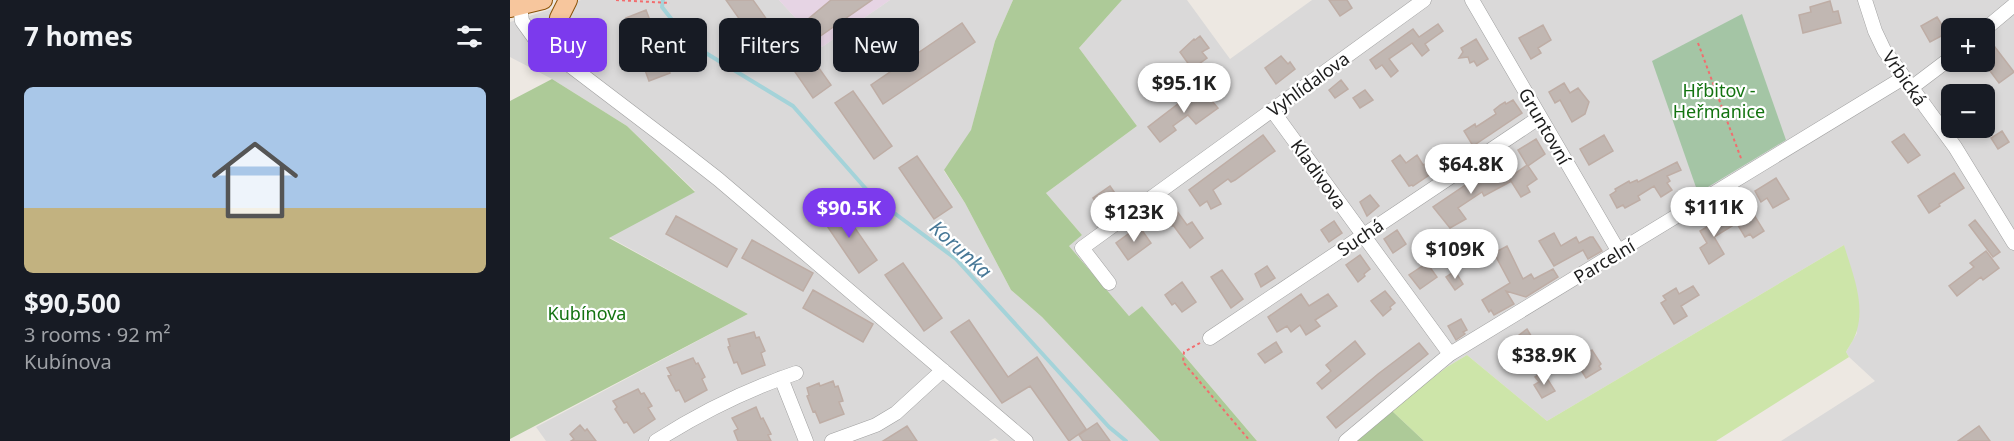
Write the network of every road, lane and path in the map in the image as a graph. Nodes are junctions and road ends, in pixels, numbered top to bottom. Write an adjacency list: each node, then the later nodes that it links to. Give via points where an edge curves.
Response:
1 (543, 0): 8 (main road)
2 (568, 0): 10 (main road)
3 (616, 0): 7 (path)
4 (1424, 0): 17 (street, Vyhlídalova)
5 (1472, 0): 18 (street, Gruntovní)
6 (1865, 0): 16 (street, Vrbická, via 1879,41)
7 (670, 3)
8 (516, 5): 12 (street)
9 (2014, 5): 11 (street)
10 (559, 18)
11 (1995, 21)
12 (528, 31)
13 (1698, 43): 19 (path)
14 (1941, 63): 16 (street, Parcelní)
15 (579, 72): 26 (street, via 677,147)
16 (1907, 83): 19 (street, Parcelní); 21 (street, Vrbická, via 1955,147)
17 (1272, 110): 20 (street, Kladivova); 23 (street, Vyhlídalova, via 1082,248)
18 (1540, 117): 20 (street, Suchá); 22 (street, Gruntovní)
19 (1746, 174): 22 (street, Parcelní)
20 (1363, 235): 24 (street, Suchá); 25 (street, Kladivova)
21 (2012, 236)
22 (1619, 252): 25 (street, Parcelní)
23 (1109, 283)
24 (1210, 338): 33 (path, via 1184,352 1183,362)
25 (1450, 354): 34 (street, Parcelní)
26 (943, 370): 31 (street, via 896,413); 32 (street)
27 (796, 373): 28 (street)
28 (781, 378): 29 (street, via 695,416); 30 (street)
29 (656, 441)
30 (806, 441)
31 (832, 441)
32 (1026, 441)
33 (1250, 441)
34 (1346, 441)

